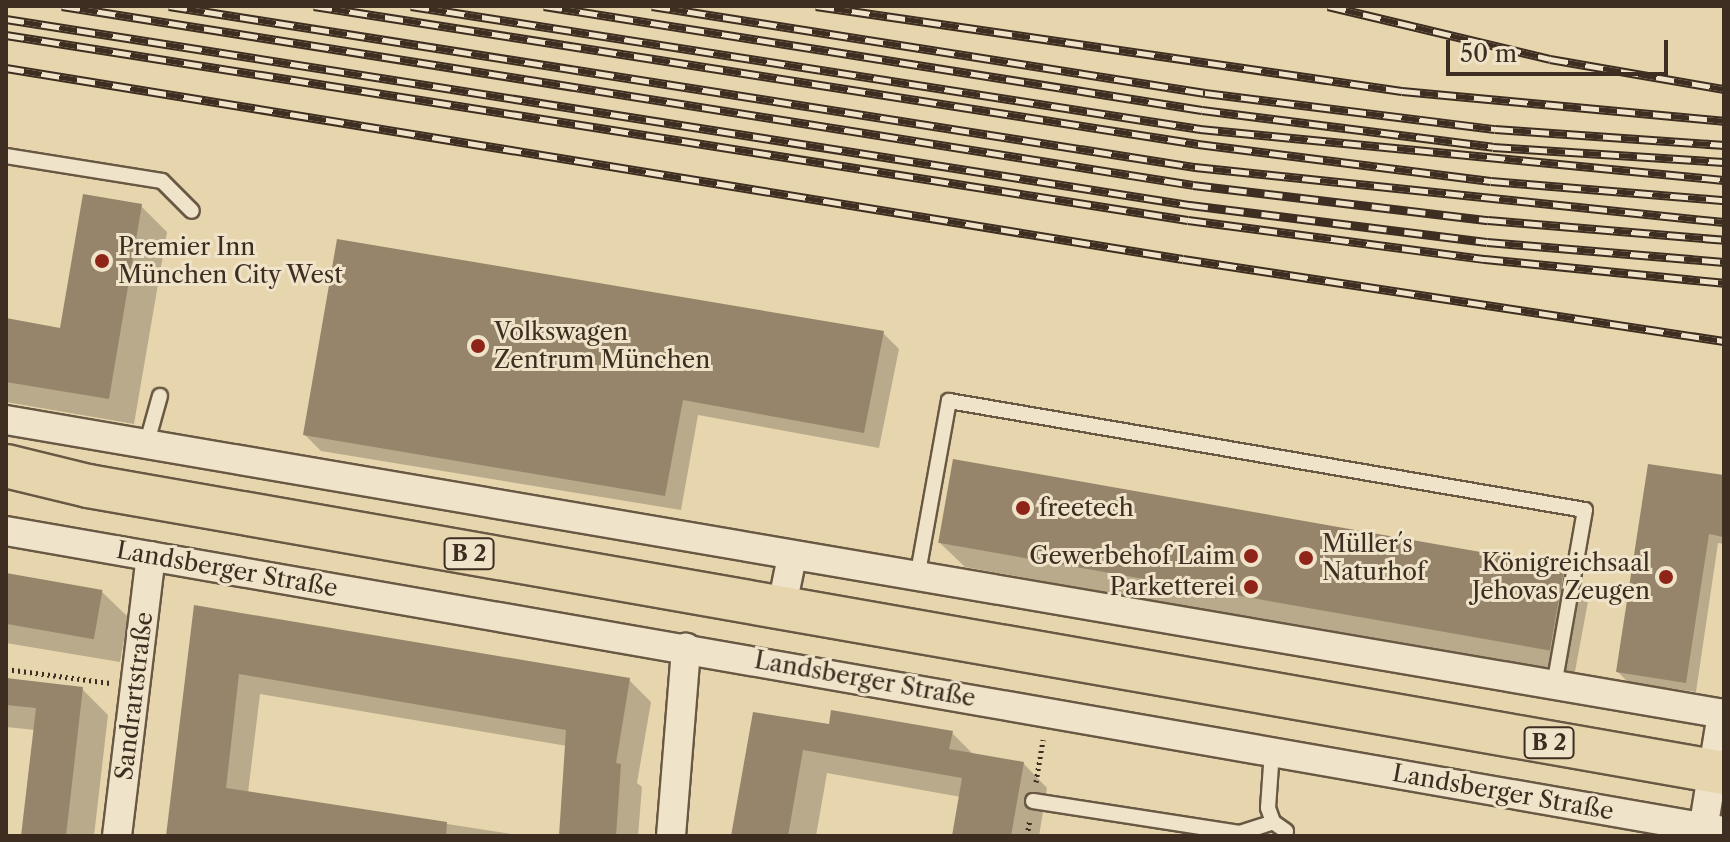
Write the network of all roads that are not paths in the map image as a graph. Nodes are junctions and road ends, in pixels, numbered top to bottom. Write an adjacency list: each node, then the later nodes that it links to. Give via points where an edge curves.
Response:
1 (6, 156): 2 (lane, via 162,181)
2 (192, 211)
3 (160, 396): 5 (lane)
4 (6, 420): 5 (street)
5 (155, 447): 9 (street); 12 (street)
6 (6, 466): 8 (main road, B 2)
7 (6, 481): 8 (main road, B 2)
8 (88, 486): 9 (main road, B 2)
9 (156, 498): 14 (main road, B 2)
10 (6, 531): 11 (street, Landsberger Straße)
11 (151, 556): 15 (street, Landsberger Straße); 24 (street, Sandrartstraße)
12 (792, 557): 13 (street); 14 (street)
13 (917, 578): 16 (street); 16 (lane, via 949,401 1585,510)
14 (781, 610): 19 (main road, B 2)
15 (686, 648): 18 (street, Landsberger Straße); 25 (street)
16 (1554, 685): 17 (street)
17 (1723, 714): 19 (street)
18 (1272, 751): 21 (lane, via 1265,792); 23 (street, Landsberger Straße)
19 (1718, 772): 23 (street)
20 (1033, 801): 21 (lane, via 1240,833)
21 (1273, 822): 22 (lane)
22 (1286, 831)
23 (1710, 831)
24 (117, 836)
25 (671, 836)

